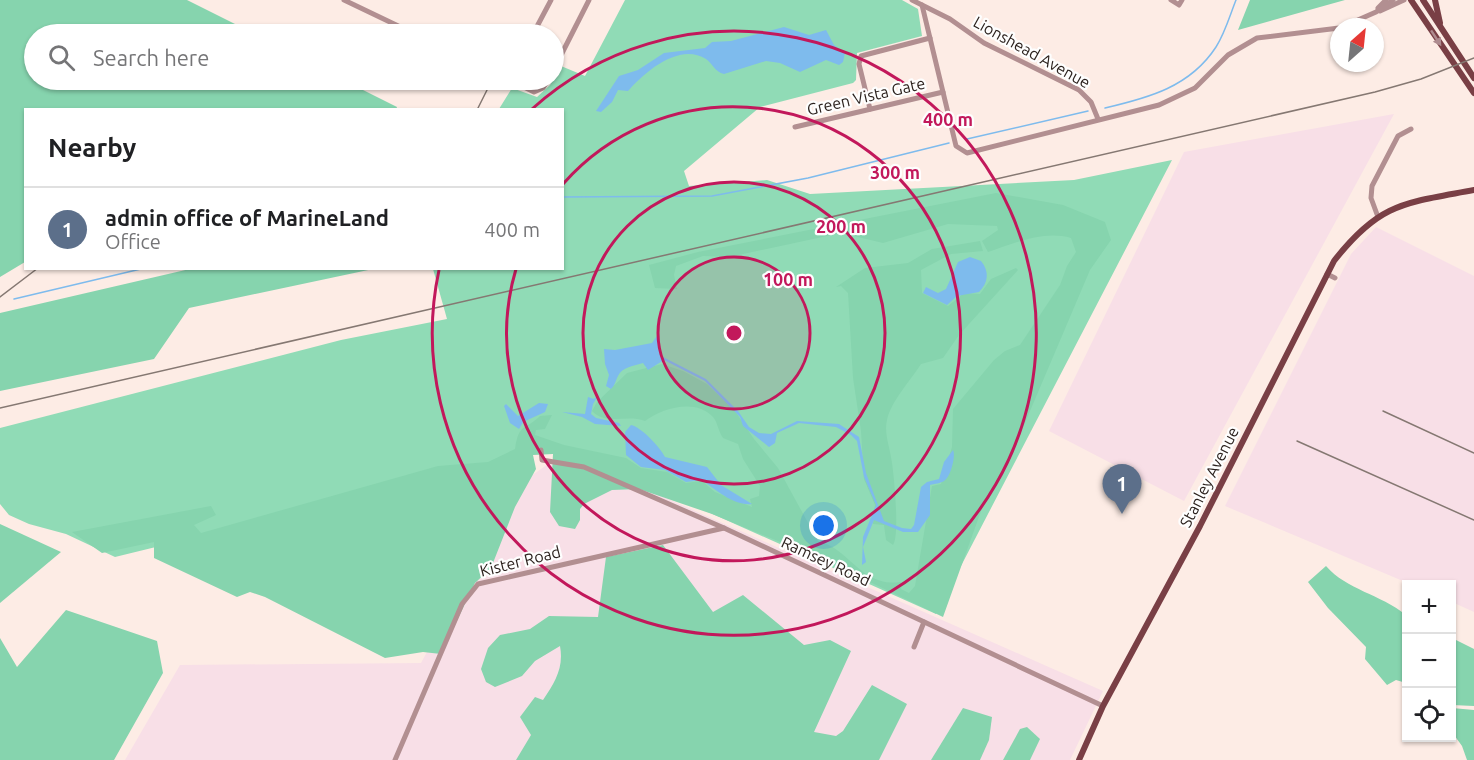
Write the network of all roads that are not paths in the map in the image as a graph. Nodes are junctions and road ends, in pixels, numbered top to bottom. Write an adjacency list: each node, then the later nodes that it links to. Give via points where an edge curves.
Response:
1 (344, 0): 16 (street)
2 (551, 0): 17 (street)
3 (589, 0): 21 (street)
4 (912, 0): 13 (street, Lionshead Avenue)
5 (1171, 0): 12 (street)
6 (1386, 0): 14 (street)
7 (1393, 0): 14 (street)
8 (1404, 0): 14 (street)
9 (1411, 0): 22 (main road, one-way to 22)
10 (1423, 0): 19 (main road)
11 (1435, 0): 19 (main road)
12 (1180, 3)
13 (922, 5): 20 (street); 28 (street, Lionshead Avenue, via 988,46 1079,90 1091,102)
14 (1376, 12): 15 (street)
15 (1362, 18)
16 (394, 24)
17 (538, 24)
18 (1330, 28): 28 (street, via 1257,38 1233,51 1195,88 1180,97)
19 (1445, 34): 23 (main road)
20 (930, 38): 24 (street); 27 (street, via 861,56 859,64)
21 (564, 49)
22 (1461, 77): 25 (main road); 26 (main road)
23 (1474, 78)
24 (943, 92): 27 (street, Green Vista Gate); 28 (street, via 962,152)
25 (1474, 93)
26 (1474, 98)
27 (870, 109): 29 (street, Green Vista Gate)
28 (1098, 119)
29 (795, 127)
30 (1411, 129): 32 (street, via 1398,136 1372,186)
31 (1474, 190): 32 (main road, Stanley Avenue, via 1409,202)
32 (1377, 217): 33 (main road, Stanley Avenue, via 1353,237)
33 (1328, 274): 34 (street); 39 (main road, Stanley Avenue)
34 (1335, 278)
35 (541, 450): 36 (street, Ramsey Road, via 542,460 584,467)
36 (724, 528): 37 (street, Ramsey Road); 40 (street, Kister Road, via 478,584 462,604)
37 (924, 622): 38 (street); 39 (street, Ramsey Road)
38 (914, 646)
39 (1103, 706): 41 (main road, Stanley Avenue)
40 (395, 760)
41 (1079, 760)

